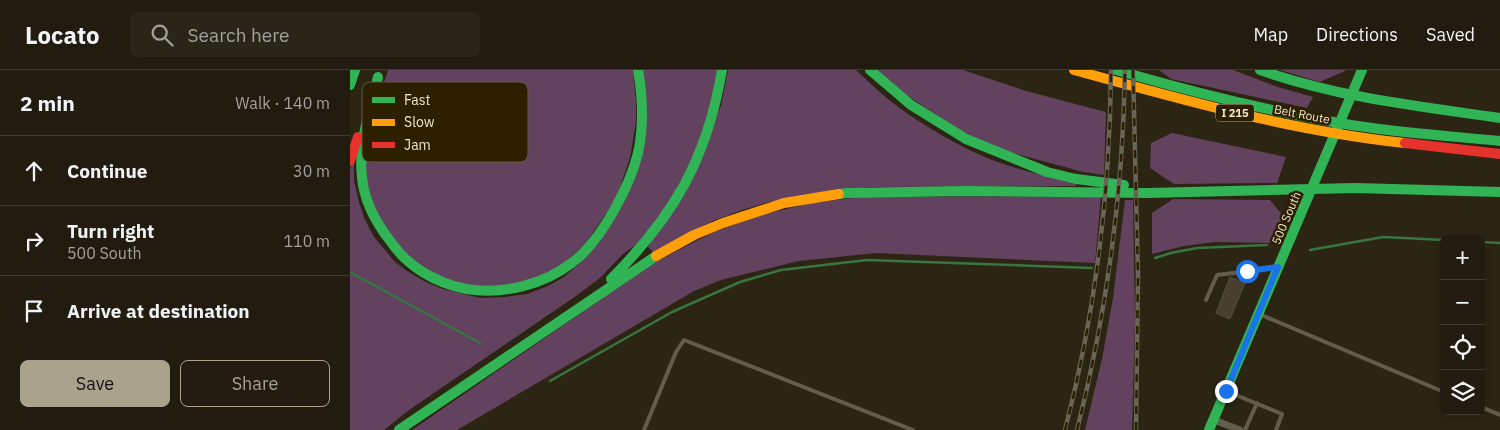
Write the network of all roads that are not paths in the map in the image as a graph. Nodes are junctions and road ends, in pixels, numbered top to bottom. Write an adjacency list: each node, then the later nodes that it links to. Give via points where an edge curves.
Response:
1 (355, 70): 9 (main road)
2 (638, 70): 14 (main road, via 642,127 635,164 621,197 600,232 575,262 544,279 522,286 503,290 468,289 430,277 400,256 374,219 368,204 362,184)
3 (722, 70): 20 (main road, via 709,127 697,160 674,204 633,257)
4 (870, 70): 16 (main road, via 911,105 966,139 1047,172 1110,184)
5 (1116, 70): 12 (main road, Belt Route / I 215, via 1178,88 1298,115 1378,129)
6 (1260, 70): 10 (main road, via 1315,88)
7 (1362, 70): 18 (main road, 500 South)
8 (1076, 71): 13 (main road, Belt Route / I 215, via 1295,126 1374,140)
9 (350, 86)
10 (1500, 118)
11 (362, 126): 15 (main road)
12 (1500, 141)
13 (1500, 154)
14 (362, 157)
15 (350, 161)
16 (1213, 190): 17 (main road, via 1355,188); 20 (main road, via 847,193 784,203 694,235)
17 (1500, 192)
18 (1278, 267): 19 (lane, via 1217,275); 21 (main road, 500 South)
19 (1206, 300)
20 (575, 310): 28 (main road)
21 (1259, 314): 22 (lane); 23 (main road, 500 South)
22 (1440, 390)
23 (1226, 391): 24 (lane); 27 (main road, 500 South)
24 (1257, 403): 33 (lane); 34 (lane, via 1282,414)
25 (1485, 409): 26 (lane)
26 (1500, 415)
27 (1214, 420): 31 (main road, 500 South); 32 (street)
28 (399, 430)
29 (644, 430): 30 (lane, via 684,340)
30 (914, 430)
31 (1210, 430)
32 (1240, 430)
33 (1245, 430)
34 (1276, 430)

